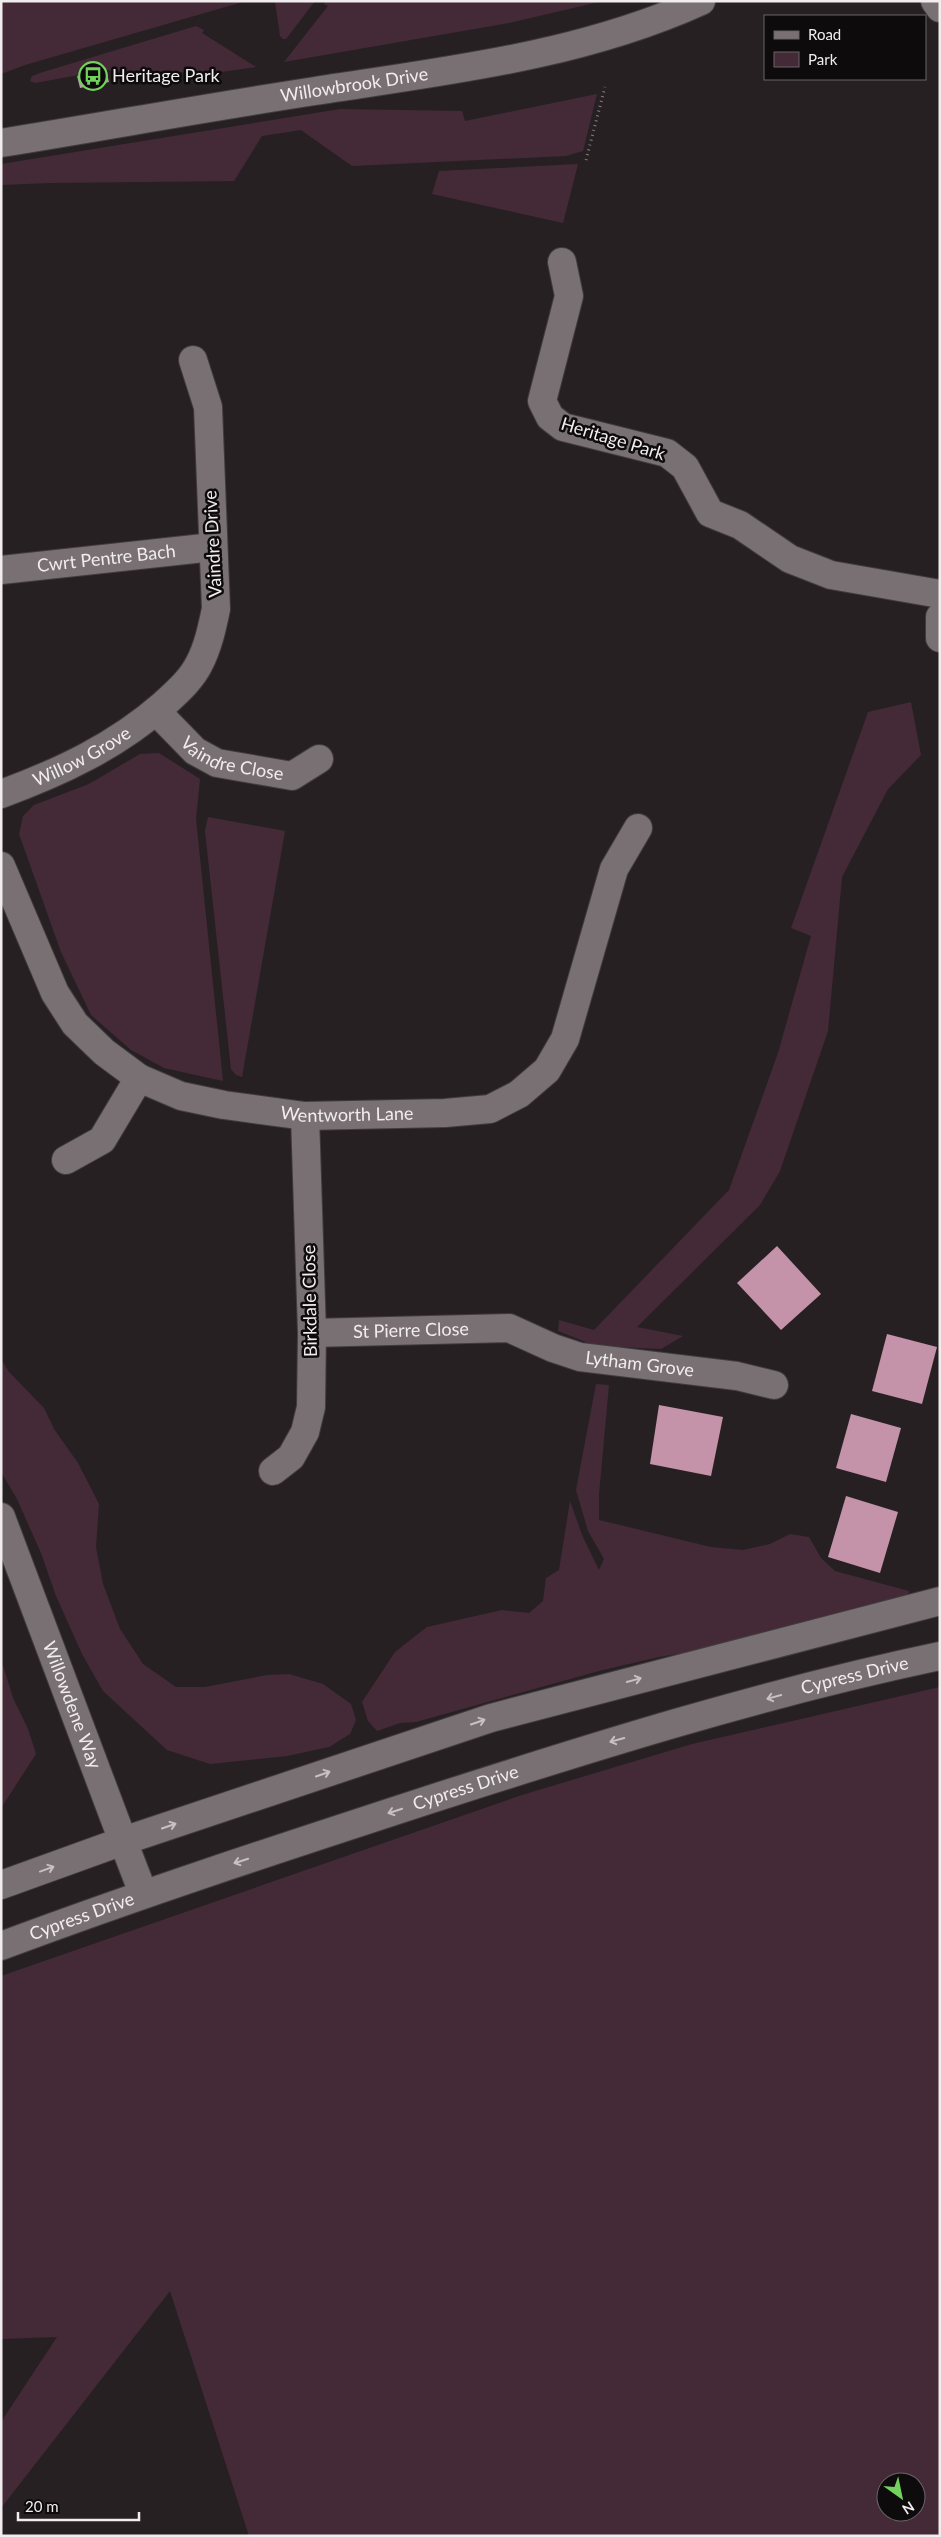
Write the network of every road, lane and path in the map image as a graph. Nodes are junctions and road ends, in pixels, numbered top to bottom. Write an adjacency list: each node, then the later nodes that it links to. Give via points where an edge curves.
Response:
1 (700, 1): 5 (street, Willowbrook Drive, via 628,30 548,52)
2 (935, 1): 3 (street)
3 (940, 8)
4 (605, 87): 6 (path)
5 (1, 143)
6 (586, 160)
7 (562, 262): 11 (street, Heritage Park, via 569,296 542,401 550,417 563,427 667,453 685,467 710,513 740,524 790,559 831,575)
8 (193, 360): 9 (street, Vaindre Drive, via 208,406)
9 (213, 547): 10 (street, Cwrt Pentre Bach); 14 (street, Vaindre Drive, via 216,609 211,635 199,664 183,686)
10 (1, 570)
11 (940, 594)
12 (940, 617): 13 (street)
13 (940, 638)
14 (156, 711): 15 (street, Vaindre Close, via 195,751 216,763 292,776); 16 (street, Willow Grove, via 120,738 86,757 42,779)
15 (319, 759)
16 (1, 794)
17 (638, 828): 20 (street, Wentworth Lane, via 614,869 565,1039 547,1070 519,1094 490,1109 445,1114)
18 (1, 866): 19 (street, Wentworth Lane, via 56,993 74,1024 104,1052)
19 (140, 1078): 20 (street, Wentworth Lane, via 181,1096); 21 (street, via 102,1140)
20 (305, 1116): 23 (street, Birkdale Close)
21 (66, 1160)
22 (509, 1328): 23 (street, St Pierre Close); 24 (street, Lytham Grove, via 580,1357 737,1376)
23 (312, 1333): 25 (street, Birkdale Close, via 311,1407 305,1432 287,1462)
24 (774, 1385)
25 (273, 1471)
26 (1, 1517): 29 (street, Willowdene Way)
27 (940, 1601): 29 (street, one-way to 27, via 490,1718)
28 (940, 1656): 31 (street, Cypress Drive, one-way to 31, via 873,1670 592,1747)
29 (123, 1841): 30 (street, one-way to 29); 31 (street, Willowdene Way)
30 (1, 1885)
31 (143, 1893): 32 (street, Cypress Drive)
32 (1, 1946)

